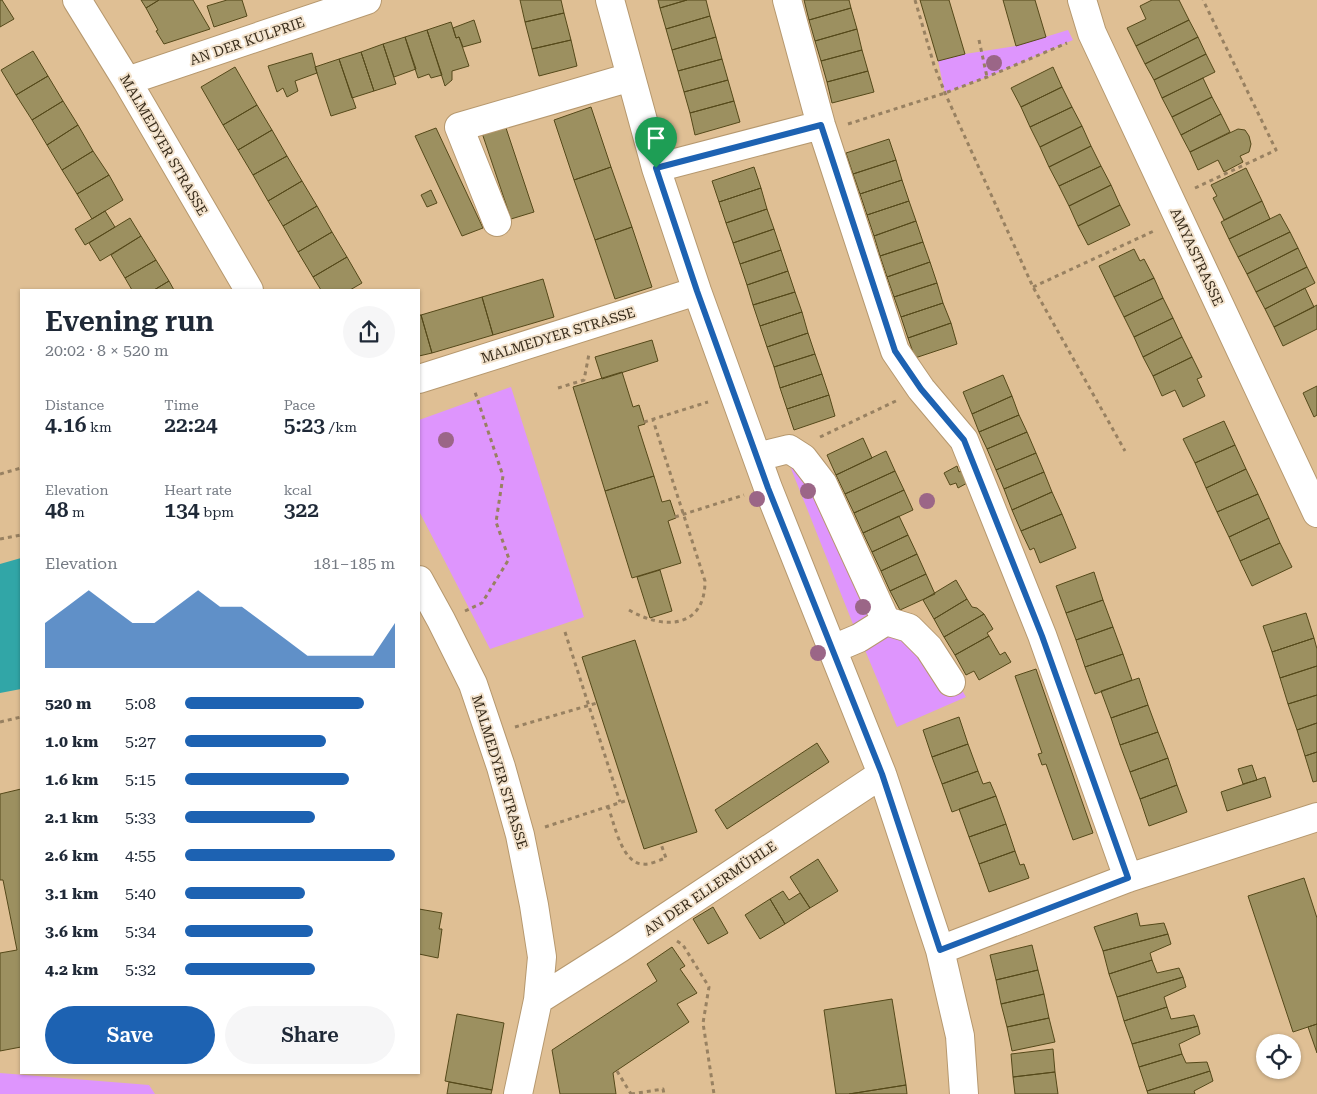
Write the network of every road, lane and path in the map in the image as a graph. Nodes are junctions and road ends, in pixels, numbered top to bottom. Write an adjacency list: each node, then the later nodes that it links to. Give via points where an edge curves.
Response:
1 (77, 0): 12 (street, MALMEDYER STRASSE)
2 (367, 0): 12 (street, AN DER KULPRIE)
3 (610, 0): 10 (street)
4 (787, 0): 14 (street)
5 (915, 0): 13 (path)
6 (1082, 0): 8 (street, AMYASTRASSE)
7 (1203, 0): 16 (path, via 1276,150)
8 (1092, 33): 11 (path); 16 (street, AMYASTRASSE)
9 (979, 40): 11 (path)
10 (631, 77): 15 (street); 17 (street, via 459,127)
11 (987, 77): 13 (path)
12 (126, 81): 19 (street, MALMEDYER STRASSE)
13 (945, 93): 14 (path); 18 (path)
14 (822, 128): 15 (street); 25 (street, via 895,351)
15 (656, 168): 20 (street)
16 (1175, 209): 18 (path); 35 (street, AMYASTRASSE)
17 (497, 222)
18 (1033, 287): 30 (path)
19 (248, 289)
20 (697, 291): 22 (street, MALMEDYER STRASSE); 31 (street)
21 (591, 347): 24 (path, via 584,380)
22 (466, 364): 23 (street, MALMEDYER STRASSE); 42 (path, via 503,476 496,522 509,559 482,603)
23 (420, 380)
24 (558, 388)
25 (921, 389): 29 (path); 59 (street, via 964,440 1042,636)
26 (695, 407): 27 (path)
27 (653, 420): 28 (path); 36 (path)
28 (644, 422)
29 (789, 449): 31 (street); 43 (street, via 803,458 823,484)
30 (1126, 451)
31 (757, 457): 45 (street)
32 (20, 468): 33 (path)
33 (0, 474)
34 (728, 500): 36 (path)
35 (1317, 513)
36 (683, 514): 37 (path); 41 (path, via 705,581 705,595 700,606 693,614 671,622 656,622)
37 (675, 517)
38 (20, 535): 39 (path)
39 (0, 539)
40 (420, 582): 42 (street, MALMEDYER STRASSE)
41 (630, 610)
42 (441, 620): 51 (street, MALMEDYER STRASSE, via 473,684)
43 (886, 621): 45 (street); 46 (street, via 909,628 929,648)
44 (565, 632): 48 (path)
45 (833, 649): 52 (street)
46 (951, 682)
47 (597, 703): 48 (path)
48 (588, 706): 51 (path); 54 (path)
49 (20, 717): 50 (path)
50 (0, 722)
51 (490, 734): 57 (street, MALMEDYER STRASSE)
52 (882, 774): 60 (street, AN DER ELLERMÜHLE); 61 (street)
53 (628, 800): 54 (path)
54 (620, 802): 55 (path)
55 (608, 806): 57 (path); 58 (path, via 630,860 644,864 666,858)
56 (1317, 817): 59 (street)
57 (520, 835): 62 (street, MALMEDYER STRASSE, via 542,957)
58 (661, 844)
59 (1128, 878): 61 (street)
60 (654, 926): 62 (street, AN DER ELLERMÜHLE); 67 (path, via 683,945 709,987 703,1023)
61 (940, 950): 68 (street, via 960,1036)
62 (538, 1000): 64 (street, MALMEDYER STRASSE)
63 (617, 1070): 65 (path)
64 (518, 1094)
65 (631, 1094): 66 (path, via 663,1089)
66 (664, 1094)
67 (714, 1094)
68 (964, 1094)

